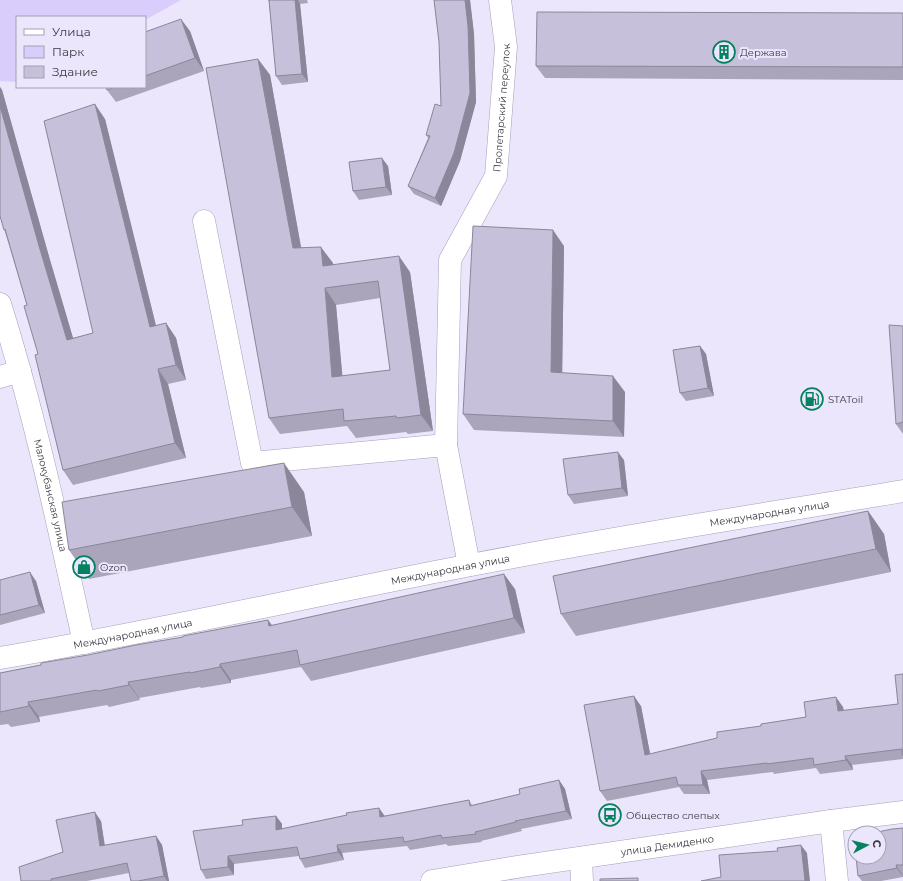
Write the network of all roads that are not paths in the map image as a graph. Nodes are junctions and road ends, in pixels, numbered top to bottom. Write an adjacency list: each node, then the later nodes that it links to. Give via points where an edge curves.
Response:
1 (500, 0): 5 (street, Пролетарский переулок, via 506,47 496,176 450,260)
2 (204, 221): 5 (street, via 252,463)
3 (0, 304): 4 (street, Малокубанская улица)
4 (10, 374): 8 (street, Малокубанская улица, via 52,500)
5 (446, 445): 7 (street, Пролетарский переулок)
6 (903, 491): 7 (street, Международная улица)
7 (469, 565): 8 (street, Международная улица)
8 (84, 643): 9 (street, Международная улица)
9 (0, 658)
10 (903, 812): 11 (street, улица Демиденко)
11 (831, 821): 12 (street, улица Демиденко); 15 (street)
12 (581, 858): 13 (street, улица Демиденко); 14 (street)
13 (432, 881)
14 (582, 881)
15 (837, 881)

